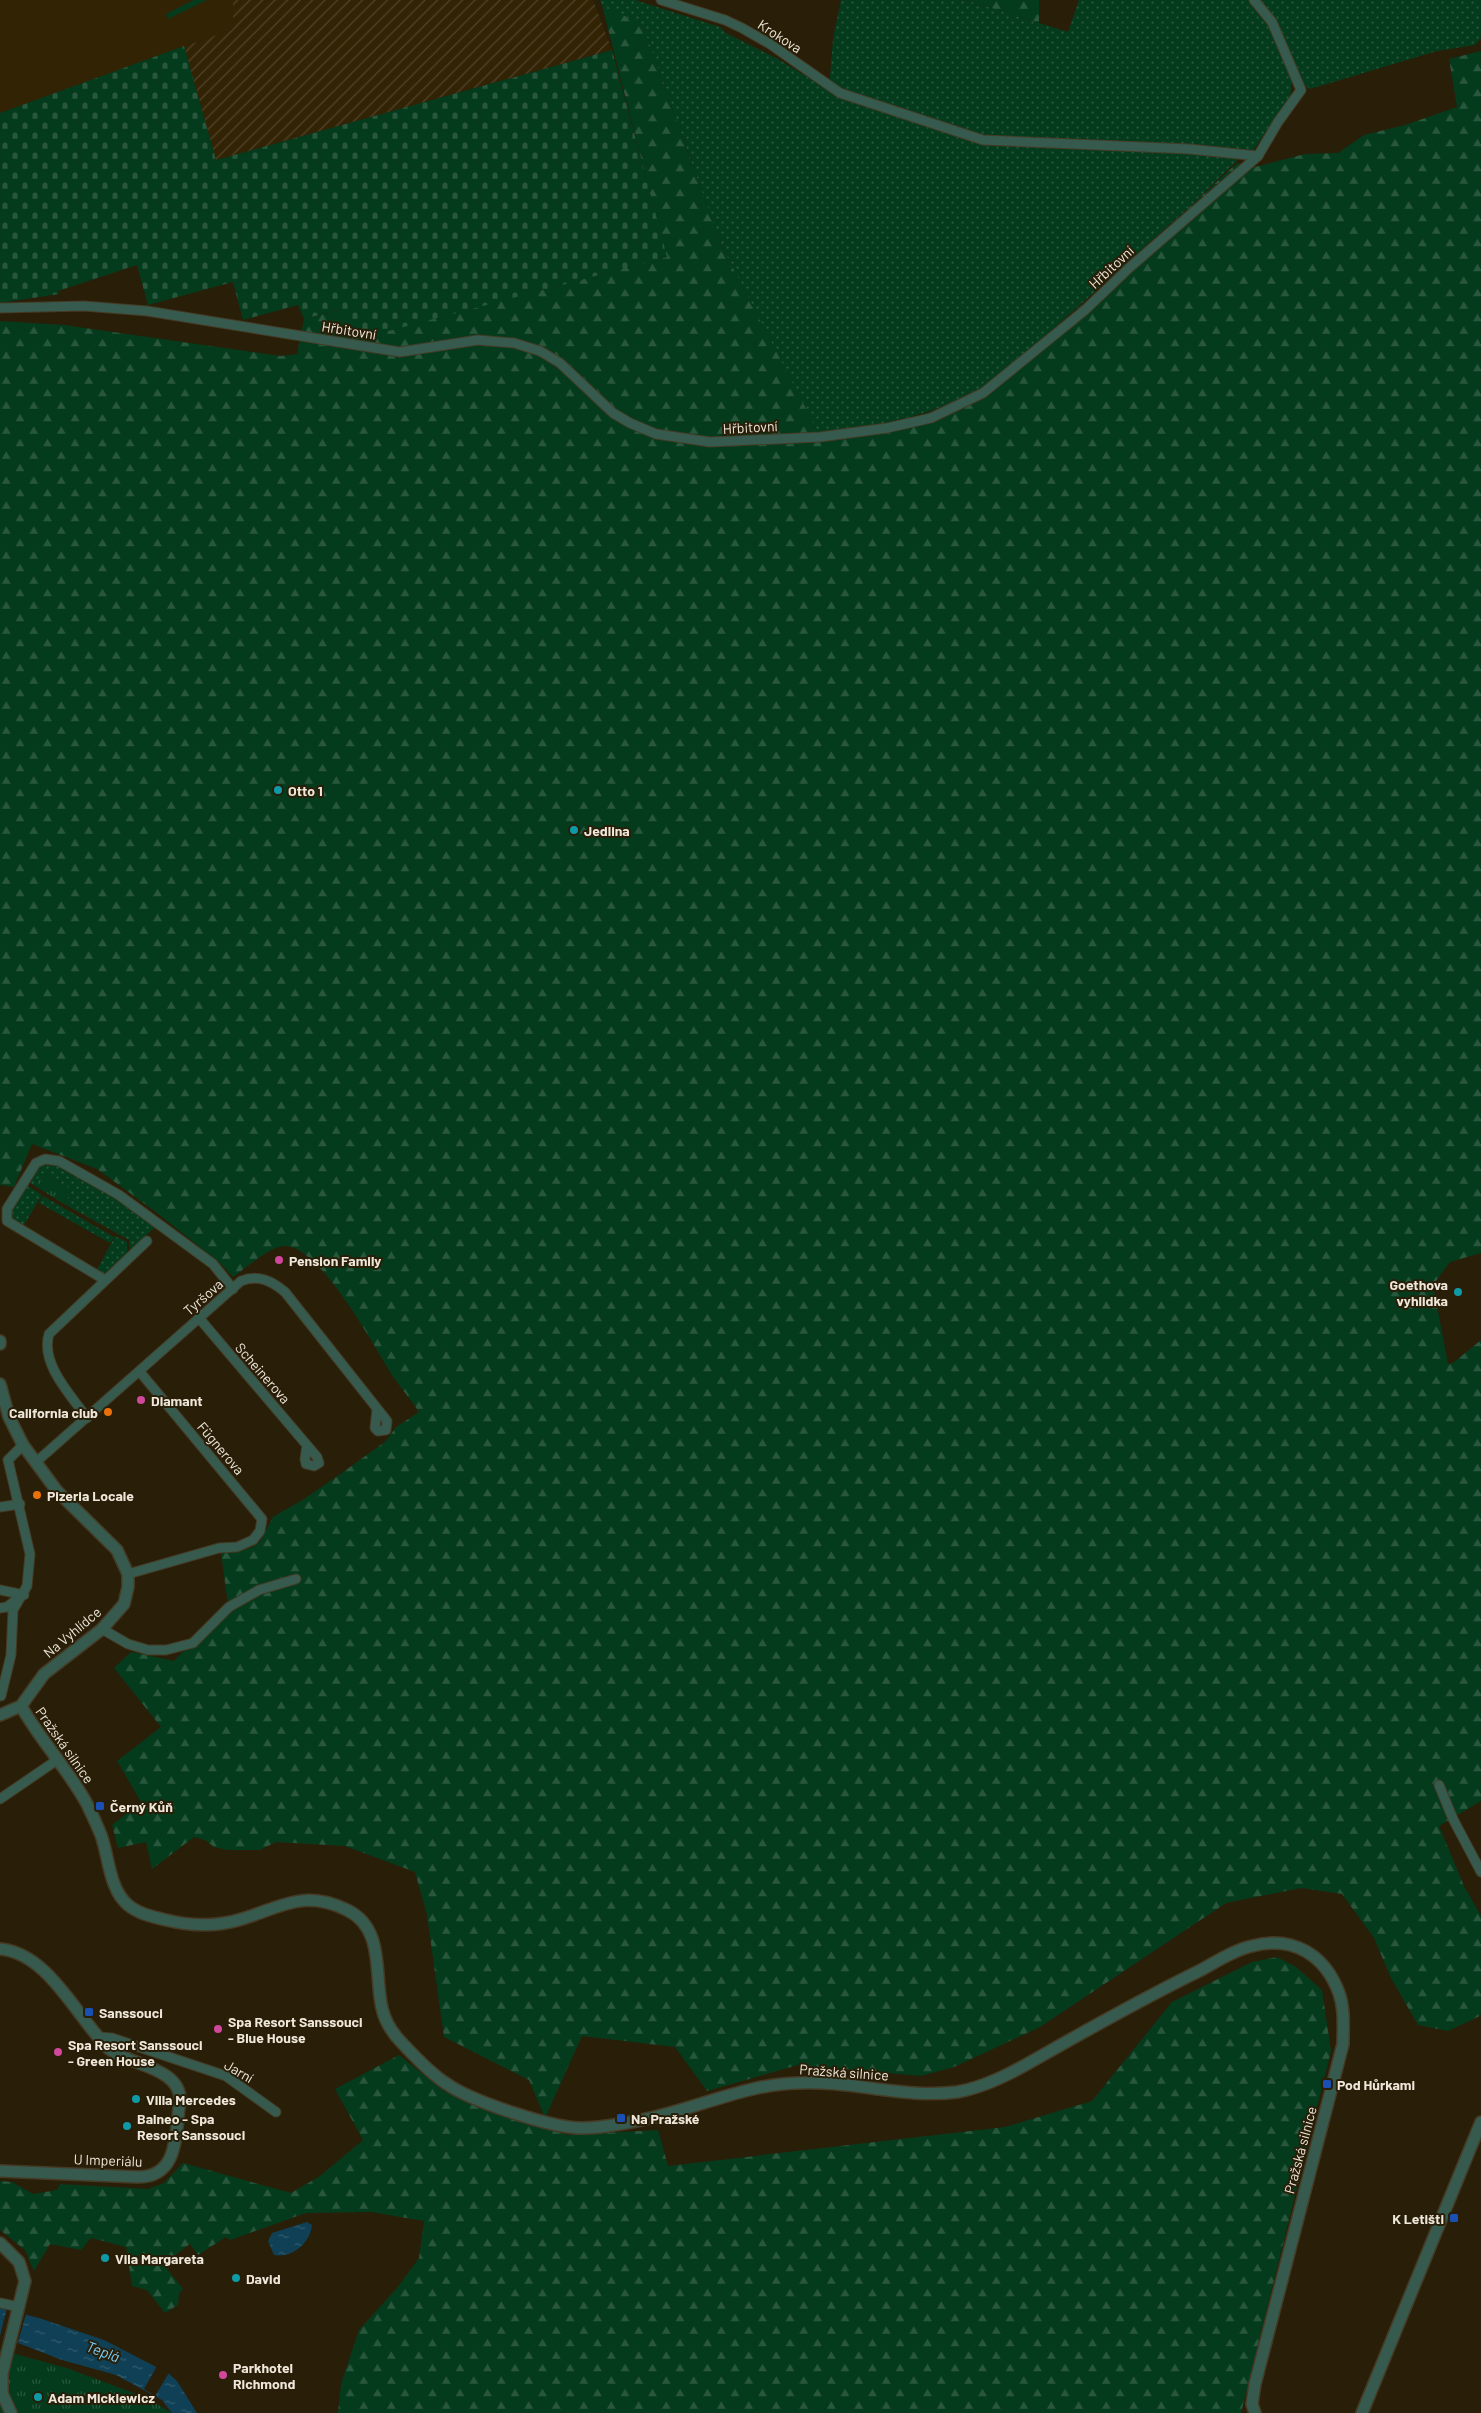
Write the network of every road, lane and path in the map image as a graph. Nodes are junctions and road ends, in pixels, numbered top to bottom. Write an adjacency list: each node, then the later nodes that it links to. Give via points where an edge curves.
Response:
1 (661, 0): 3 (street, Krokova, via 742,28 840,94 983,140 1188,149)
2 (1254, 0): 3 (street, Hřbitovní, via 1272,22 1302,90)
3 (1258, 156): 4 (street, Hřbitovní, via 1085,310 983,393 931,418 820,437 710,442 656,434 613,413 560,363 540,351 514,343 478,340 400,352 147,311 84,306)
4 (0, 308)
5 (147, 1241): 6 (street)
6 (105, 1280): 7 (street, via 7,1221 7,1209 32,1167 41,1160 59,1162 119,1195 213,1264); 12 (street, via 49,1334 47,1340 54,1369)
7 (233, 1289): 8 (street, Tyršova); 11 (street, Tyršova, via 247,1279 261,1279 285,1292)
8 (199, 1318): 9 (street, Tyršova); 14 (street, Scheinerova)
9 (140, 1372): 12 (street, Tyršova); 19 (street, Fügnerova, via 262,1519 260,1531 253,1540 238,1547 219,1548)
10 (0, 1384): 13 (street, via 9,1417)
11 (377, 1409)
12 (87, 1418): 16 (street, Tyršova)
13 (23, 1445): 15 (street); 16 (street)
14 (307, 1445)
15 (4, 1460): 17 (street)
16 (35, 1463): 19 (street, via 57,1490 117,1550)
17 (20, 1504): 18 (street); 22 (street, via 30,1554)
18 (0, 1506)
19 (128, 1574): 24 (street, Na Vyhlídce, via 124,1604)
20 (296, 1579): 24 (street, via 260,1590 229,1607 193,1643 166,1650 148,1650 128,1644)
21 (0, 1590): 22 (street)
22 (24, 1595): 23 (street); 25 (street, via 13,1610 11,1655)
23 (0, 1608)
24 (102, 1629): 26 (street, Na Vyhlídce, via 44,1674)
25 (1, 1696)
26 (21, 1706): 27 (street); 28 (street, Pražská silnice)
27 (0, 1715)
28 (57, 1760): 30 (street); 42 (street, Pražská silnice, via 86,1802 101,1834 116,1888 126,1904 151,1917 205,1926 239,1920 296,1900 324,1901 350,1911 364,1922 373,1940 382,2009 401,2043 446,2084 475,2099 551,2124 582,2128 659,2116 793,2082 926,2094 962,2091 1029,2063 1162,1989 1249,1946 1275,1942 1302,1947 1322,1964 1338,1992 1344,2018 1343,2044 1255,2384 1252,2404)
29 (1439, 1785): 31 (street)
30 (0, 1799)
31 (1481, 1872)
32 (0, 1949): 33 (street, U Imperiálu, via 21,1954 42,1968)
33 (98, 2037): 34 (street, Jarní, via 112,2038 226,2076); 36 (street, U Imperiálu, via 118,2056 166,2075 177,2085 180,2100 169,2164 160,2173 147,2177)
34 (276, 2112)
35 (1481, 2122): 43 (street)
36 (0, 2171)
37 (0, 2243): 39 (street, via 14,2255 25,2281)
38 (0, 2302): 39 (street)
39 (18, 2309): 40 (street, via 9,2339)
40 (1, 2393): 41 (street)
41 (11, 2413)
42 (1255, 2413)
43 (1362, 2413)

